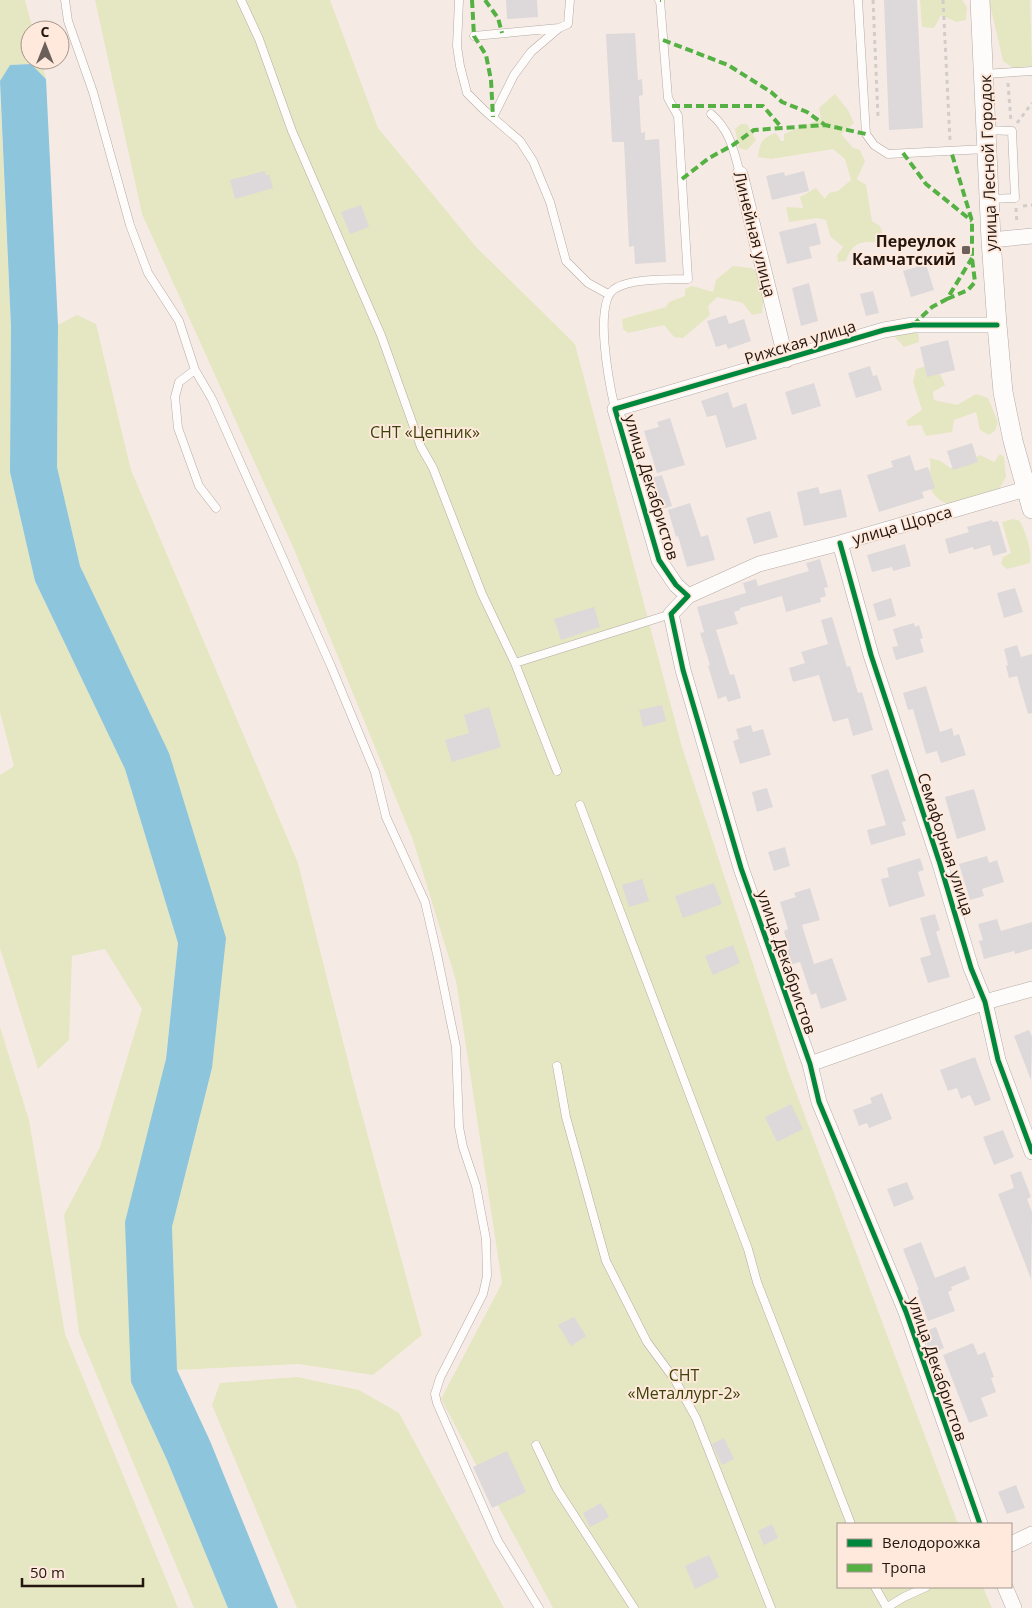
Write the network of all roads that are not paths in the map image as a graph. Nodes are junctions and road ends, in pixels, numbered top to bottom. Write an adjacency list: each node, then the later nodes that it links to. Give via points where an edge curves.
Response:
1 (64, 0): 23 (lane, via 130,225 148,273 179,321)
2 (241, 0): 31 (lane, via 259,39 292,131 381,335 421,447 433,468 482,594)
3 (459, 0): 13 (lane, via 457,46 467,93)
4 (571, 0): 8 (lane, via 568,24)
5 (658, 0): 20 (lane, via 668,98 678,116 688,279 632,283 615,288)
6 (858, 0): 15 (lane, via 866,134 874,145 888,154)
7 (980, 0): 11 (street, улица Лесной Городок)
8 (559, 28): 9 (lane); 13 (lane, via 531,52 514,75)
9 (474, 36)
10 (1032, 71): 11 (lane)
11 (984, 74): 14 (street, улица Лесной Городок)
12 (711, 114): 16 (lane, Линейная улица, via 721,122 733,145)
13 (494, 117): 20 (lane, via 520,141 533,161 550,202 566,261 588,283)
14 (986, 130): 15 (street, улица Лесной Городок); 17 (lane, via 1012,131 1015,198)
15 (987, 149): 17 (street, улица Лесной Городок)
16 (740, 174): 22 (street, Линейная улица)
17 (989, 200): 19 (street, улица Лесной Городок)
18 (1025, 236): 19 (street)
19 (991, 240): 21 (street, улица Лесной Городок)
20 (608, 294): 24 (lane, via 604,322 605,354)
21 (996, 325): 22 (street, Рижская улица, via 913,325 884,330); 25 (street, улица Лесной Городок, via 1003,392 1013,441)
22 (786, 360): 24 (street, Рижская улица)
23 (195, 370): 26 (lane, via 180,382 175,397 178,428 199,486); 47 (lane, via 212,399 331,666 375,772 386,817 424,902 456,1047 459,1127 481,1212 487,1276 483,1294 435,1394 498,1541)
24 (614, 409): 29 (street, улица Декабристов, via 659,560)
25 (1029, 488): 27 (street, улица Лесной Городок); 28 (street, улица Щорса)
26 (216, 508)
27 (1032, 509)
28 (840, 543): 29 (street, улица Щорса, via 759,564); 35 (street, Семафорная улица, via 870,655 971,968)
29 (688, 596): 30 (street)
30 (671, 614): 31 (lane); 36 (street, улица Декабристов, via 683,670 741,868)
31 (515, 664): 32 (lane)
32 (557, 771)
33 (580, 805): 40 (lane, via 745,1240 757,1282)
34 (1032, 989): 35 (street)
35 (985, 1002): 36 (street); 38 (street, Семафорная улица, via 998,1060)
36 (810, 1064): 41 (street, улица Декабристов, via 819,1102 906,1312)
37 (557, 1066): 49 (lane, via 566,1117 606,1261 647,1342 675,1380 696,1418)
38 (1032, 1152)
39 (536, 1445): 48 (lane, via 557,1488)
40 (851, 1523)
41 (980, 1523)
42 (1032, 1534): 43 (street)
43 (1012, 1544)
44 (876, 1588): 50 (lane)
45 (924, 1588): 50 (lane)
46 (1005, 1588): 51 (street)
47 (539, 1608)
48 (634, 1608)
49 (771, 1608)
50 (887, 1608)
51 (1014, 1608)

